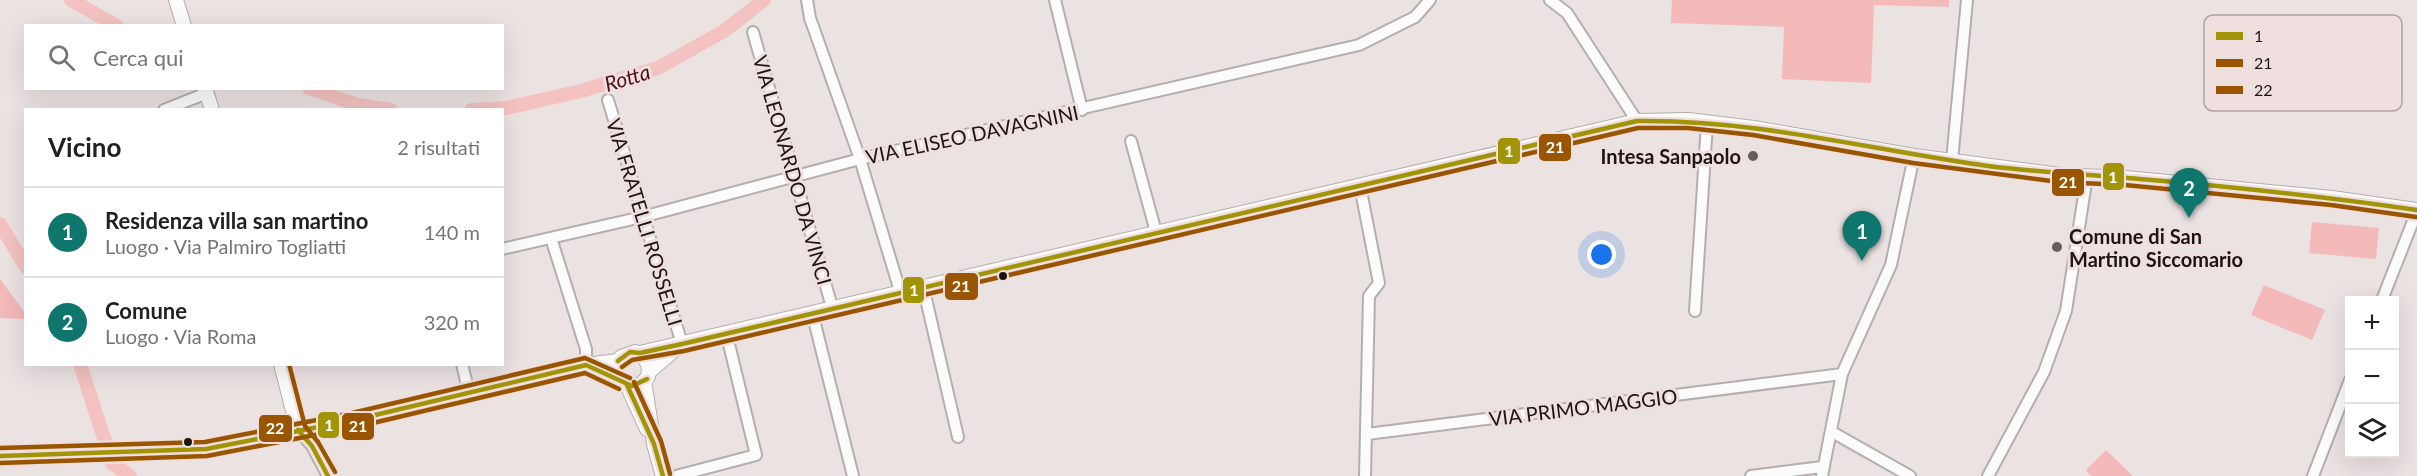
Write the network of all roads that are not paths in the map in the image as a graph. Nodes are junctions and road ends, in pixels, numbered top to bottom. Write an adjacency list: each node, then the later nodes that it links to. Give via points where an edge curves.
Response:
1 (176, 0): 7 (street)
2 (807, 0): 18 (street)
3 (1055, 0): 13 (street)
4 (1430, 0): 13 (street, VIA ELISEO DAVAGNINI, via 1415,17 1359,45)
5 (1550, 0): 14 (street, via 1567,13)
6 (1967, 0): 19 (street)
7 (183, 24)
8 (753, 32): 21 (street, VIA LEONARDO DA VINCI)
9 (206, 91): 11 (street); 12 (street)
10 (608, 100): 24 (street, VIA FRATELLI ROSSELLI)
11 (168, 108)
12 (211, 108)
13 (1082, 110): 18 (street, VIA ELISEO DAVAGNINI)
14 (1637, 121): 15 (street); 22 (street)
15 (1707, 123): 17 (street); 32 (street)
16 (1131, 141): 25 (street)
17 (1914, 156): 19 (street); 41 (street, via 1891,265)
18 (860, 159): 21 (street, VIA ELISEO DAVAGNINI); 29 (street)
19 (1952, 161): 20 (street)
20 (2087, 176): 23 (street, via 2332,198); 53 (street, via 2066,311 2044,372)
21 (796, 177): 24 (street, VIA ELISEO DAVAGNINI); 31 (street, VIA LEONARDO DA VINCI)
22 (1360, 186): 25 (street); 48 (street, via 1378,283 1369,296)
23 (2417, 210): 30 (street)
24 (642, 217): 26 (street, VIA ELISEO DAVAGNINI); 35 (street, VIA FRATELLI ROSSELLI)
25 (1156, 232): 28 (street)
26 (551, 238): 27 (street, VIA ELISEO DAVAGNINI); 38 (street, via 586,349)
27 (504, 249)
28 (923, 286): 29 (street); 49 (street)
29 (900, 291): 31 (street)
30 (2384, 296)
31 (832, 307): 33 (street)
32 (1695, 310)
33 (812, 312): 34 (street); 57 (street)
34 (726, 332): 35 (street); 56 (street, via 756,455)
35 (682, 344): 36 (street); 42 (street)
36 (640, 353): 37 (street, via 630,352); 42 (street, via 648,360)
37 (618, 361): 38 (street); 43 (street, via 616,372)
38 (586, 365): 43 (street); 45 (street)
39 (282, 366): 46 (street)
40 (462, 366): 45 (street)
41 (1842, 374): 47 (street); 48 (street, VIA PRIMO MAGGIO)
42 (647, 376): 43 (street, via 636,386); 50 (street)
43 (625, 383): 50 (street)
44 (2345, 391): 61 (street)
45 (469, 393): 46 (street)
46 (298, 430): 51 (street, via 206,449); 54 (street)
47 (1832, 432): 52 (street); 60 (street)
48 (1367, 434): 58 (street)
49 (958, 437)
50 (654, 444): 55 (street)
51 (0, 456)
52 (1822, 472): 59 (street)
53 (1991, 475)
54 (328, 476)
55 (663, 476)
56 (676, 476)
57 (853, 476)
58 (1365, 476)
59 (1751, 476)
60 (1910, 476)
61 (2313, 476)

